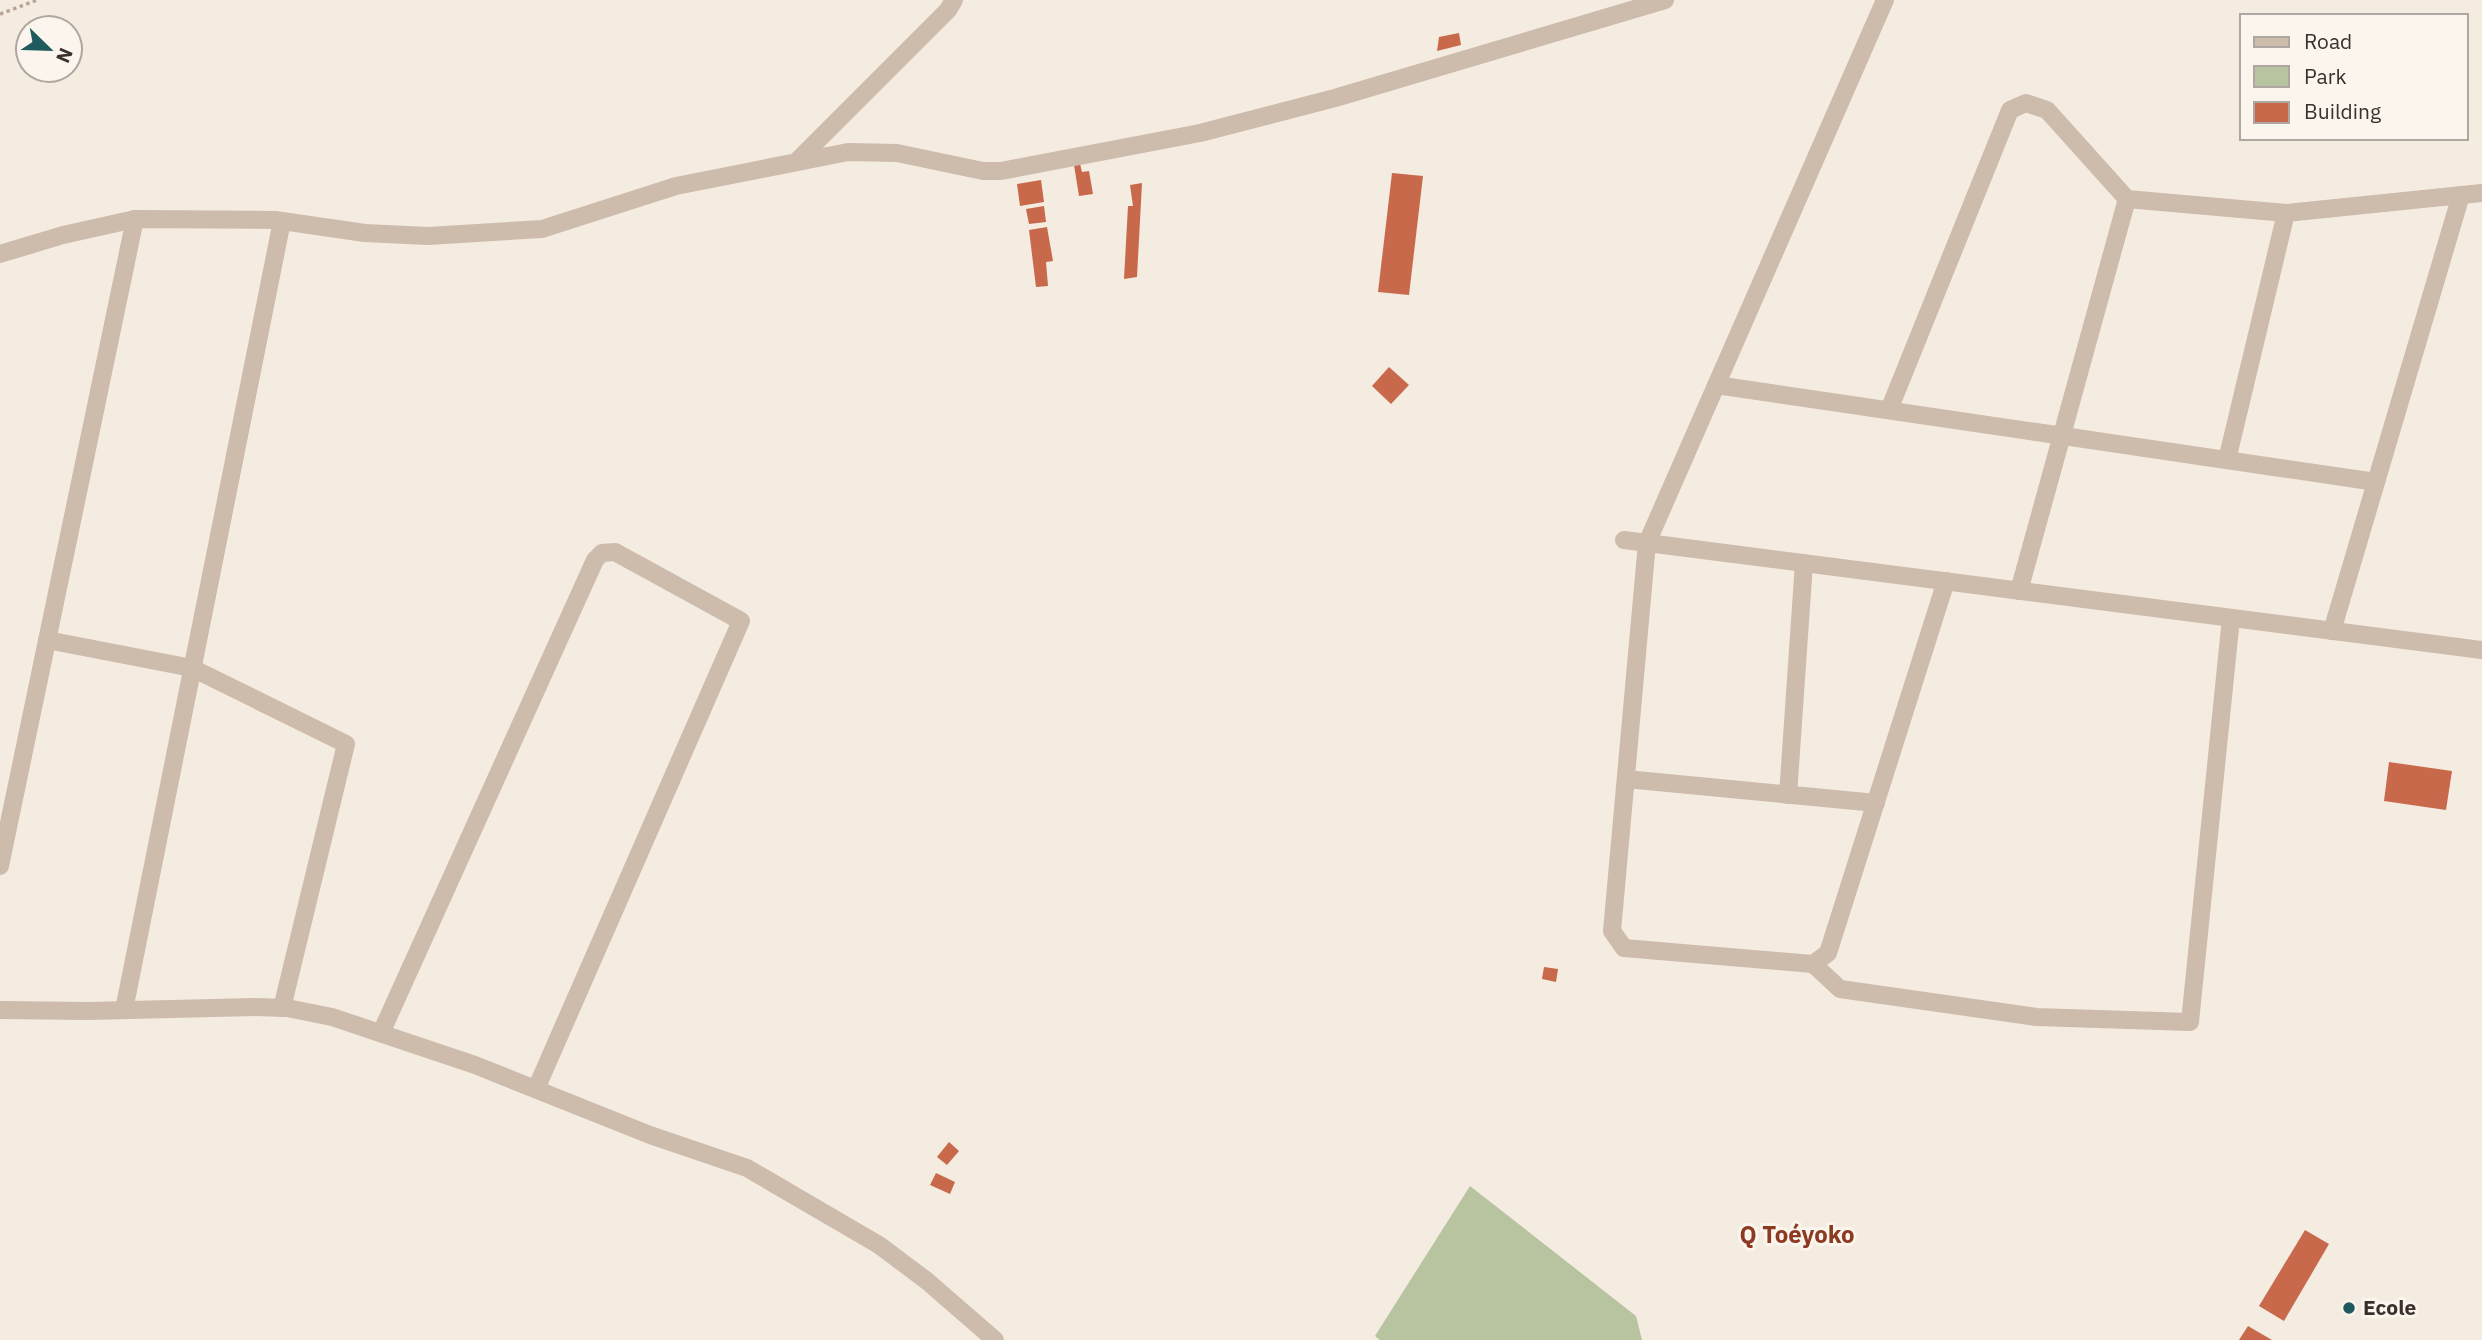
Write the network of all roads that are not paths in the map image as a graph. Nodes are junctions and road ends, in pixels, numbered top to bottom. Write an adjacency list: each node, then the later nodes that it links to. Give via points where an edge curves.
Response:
1 (954, 0): 4 (street)
2 (1665, 0): 4 (street, via 1200,133 1001,171 897,153 848,152)
3 (1885, 0): 12 (street)
4 (796, 162): 10 (street, via 676,186 542,229 428,236)
5 (2482, 193): 6 (street)
6 (2461, 195): 8 (street); 16 (street)
7 (2127, 199): 8 (street); 13 (street, via 2047,110 2026,103 2010,110); 14 (street)
8 (2286, 213): 15 (street)
9 (135, 219): 10 (street); 11 (street); 24 (street)
10 (282, 221): 26 (street)
11 (0, 254)
12 (1716, 385): 13 (street); 18 (street)
13 (1889, 410): 14 (street)
14 (2062, 436): 15 (street); 21 (street)
15 (2227, 460): 16 (street)
16 (2376, 482): 23 (street)
17 (1624, 540): 18 (street)
18 (1647, 543): 19 (street); 27 (street)
19 (1804, 563): 20 (street); 28 (street)
20 (1946, 581): 21 (street); 29 (street)
21 (2020, 590): 22 (street)
22 (2231, 618): 23 (street); 31 (street, via 2190,1022 2036,1017 1839,989)
23 (2332, 631): 25 (street)
24 (47, 640): 26 (street); 30 (street)
25 (2482, 650)
26 (192, 668): 32 (street, via 346,744); 34 (street)
27 (1626, 779): 28 (street); 31 (street, via 1612,931 1623,948)
28 (1788, 795): 29 (street)
29 (1876, 803): 31 (street, via 1828,953)
30 (0, 866)
31 (1813, 964)
32 (282, 1008): 34 (street); 35 (street, via 332,1017)
33 (0, 1010): 34 (street)
34 (124, 1010)
35 (381, 1033): 36 (street); 36 (street, via 595,560 615,552 741,621)
36 (536, 1089): 37 (street, via 650,1135 747,1167 879,1245)
37 (995, 1338)

